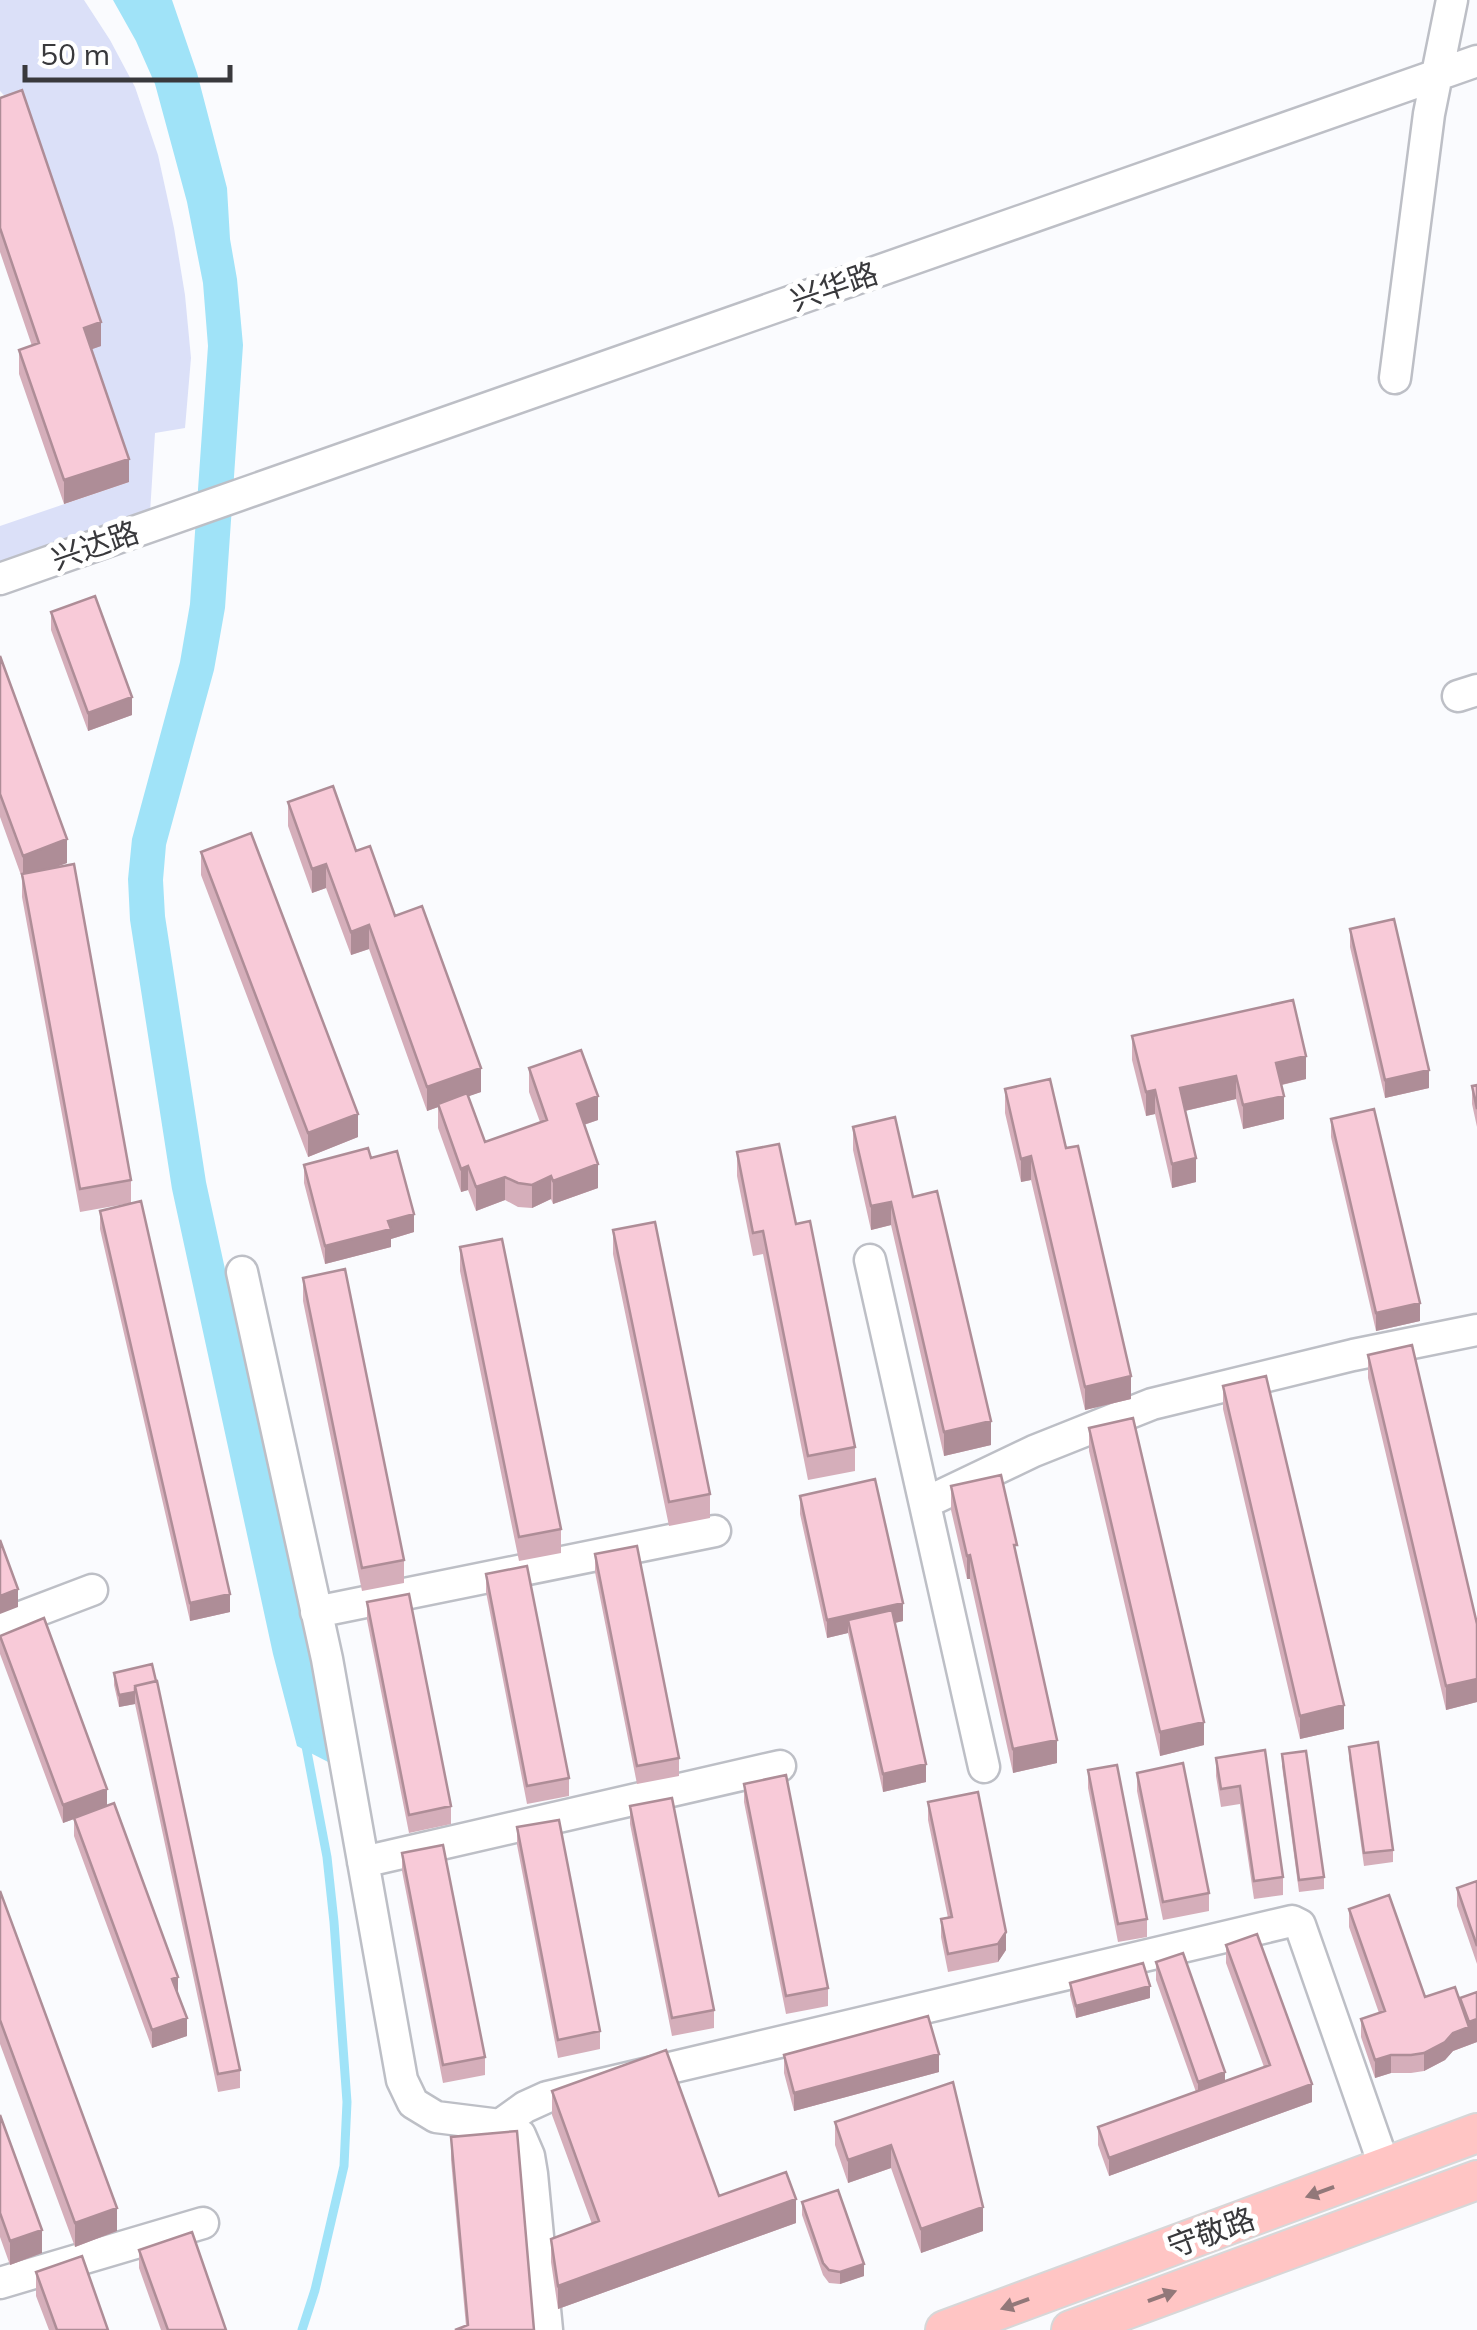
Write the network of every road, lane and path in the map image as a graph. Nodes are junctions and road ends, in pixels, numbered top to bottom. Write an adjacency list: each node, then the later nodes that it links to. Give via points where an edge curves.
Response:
1 (1452, 0): 3 (street)
2 (1477, 61): 3 (street, 兴华路)
3 (1437, 75): 4 (street); 5 (street, 兴华路)
4 (1394, 378)
5 (191, 512): 6 (street, 兴达路)
6 (0, 579)
7 (870, 1260): 10 (street)
8 (242, 1272): 13 (street)
9 (1477, 1330): 10 (street, via 1152,1404)
10 (925, 1503): 16 (street)
11 (715, 1532): 13 (street)
12 (92, 1590): 14 (street)
13 (316, 1612): 17 (street)
14 (0, 1625)
15 (780, 1766): 17 (street)
16 (984, 1767)
17 (363, 1862): 18 (street, via 402,2080 413,2103 436,2117)
18 (500, 2125): 20 (street, via 546,2096 1292,1921 1300,1925); 24 (street, via 520,2135 528,2156)
19 (1477, 2134): 20 (main road, 守敬路)
20 (1385, 2168): 25 (main road, 守敬路, one-way to 25)
21 (1477, 2180): 26 (main road, 守敬路, one-way to 21)
22 (203, 2224): 23 (street)
23 (0, 2284)
24 (547, 2330)
25 (945, 2330)
26 (1071, 2330)

